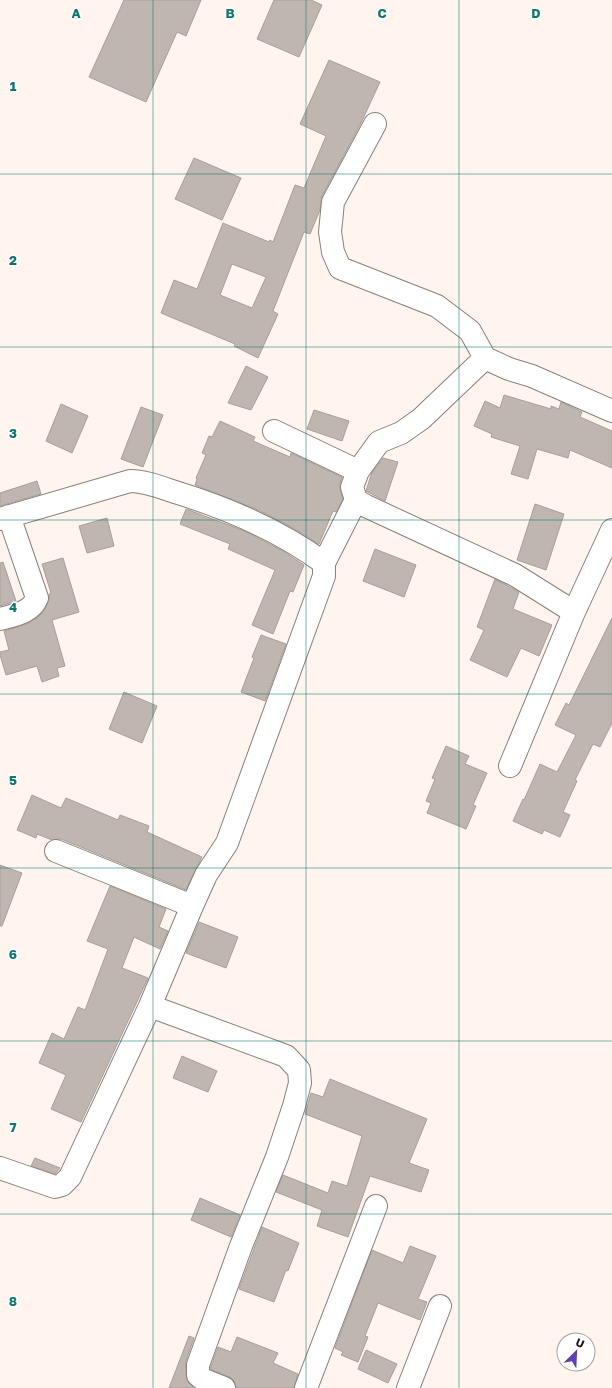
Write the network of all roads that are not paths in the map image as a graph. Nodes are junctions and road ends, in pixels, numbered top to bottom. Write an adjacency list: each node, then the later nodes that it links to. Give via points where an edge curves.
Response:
1 (375, 124): 2 (street, via 333,202 330,232 333,252 340,268 437,306 470,330)
2 (485, 358): 3 (street); 5 (street, via 421,419 401,433 379,442)
3 (612, 411)
4 (274, 431): 5 (street)
5 (358, 471): 6 (street, via 352,487)
6 (356, 500): 9 (street); 10 (street, via 515,575)
7 (4, 518): 9 (street, via 130,481 140,481 239,514 283,536); 11 (street, via 37,598 27,610)
8 (612, 530): 10 (street)
9 (324, 563): 14 (street, via 324,576 227,843 206,875)
10 (574, 612): 12 (street)
11 (0, 619)
12 (510, 766)
13 (56, 851): 14 (street)
14 (192, 906): 15 (street)
15 (150, 1006): 16 (street, via 70,1177 62,1185 55,1187); 19 (street, via 286,1056 299,1070 300,1084 277,1157 241,1246 198,1365 198,1375)
16 (0, 1168)
17 (376, 1206): 20 (street)
18 (440, 1306): 21 (street)
19 (224, 1388)
20 (306, 1388)
21 (408, 1388)

